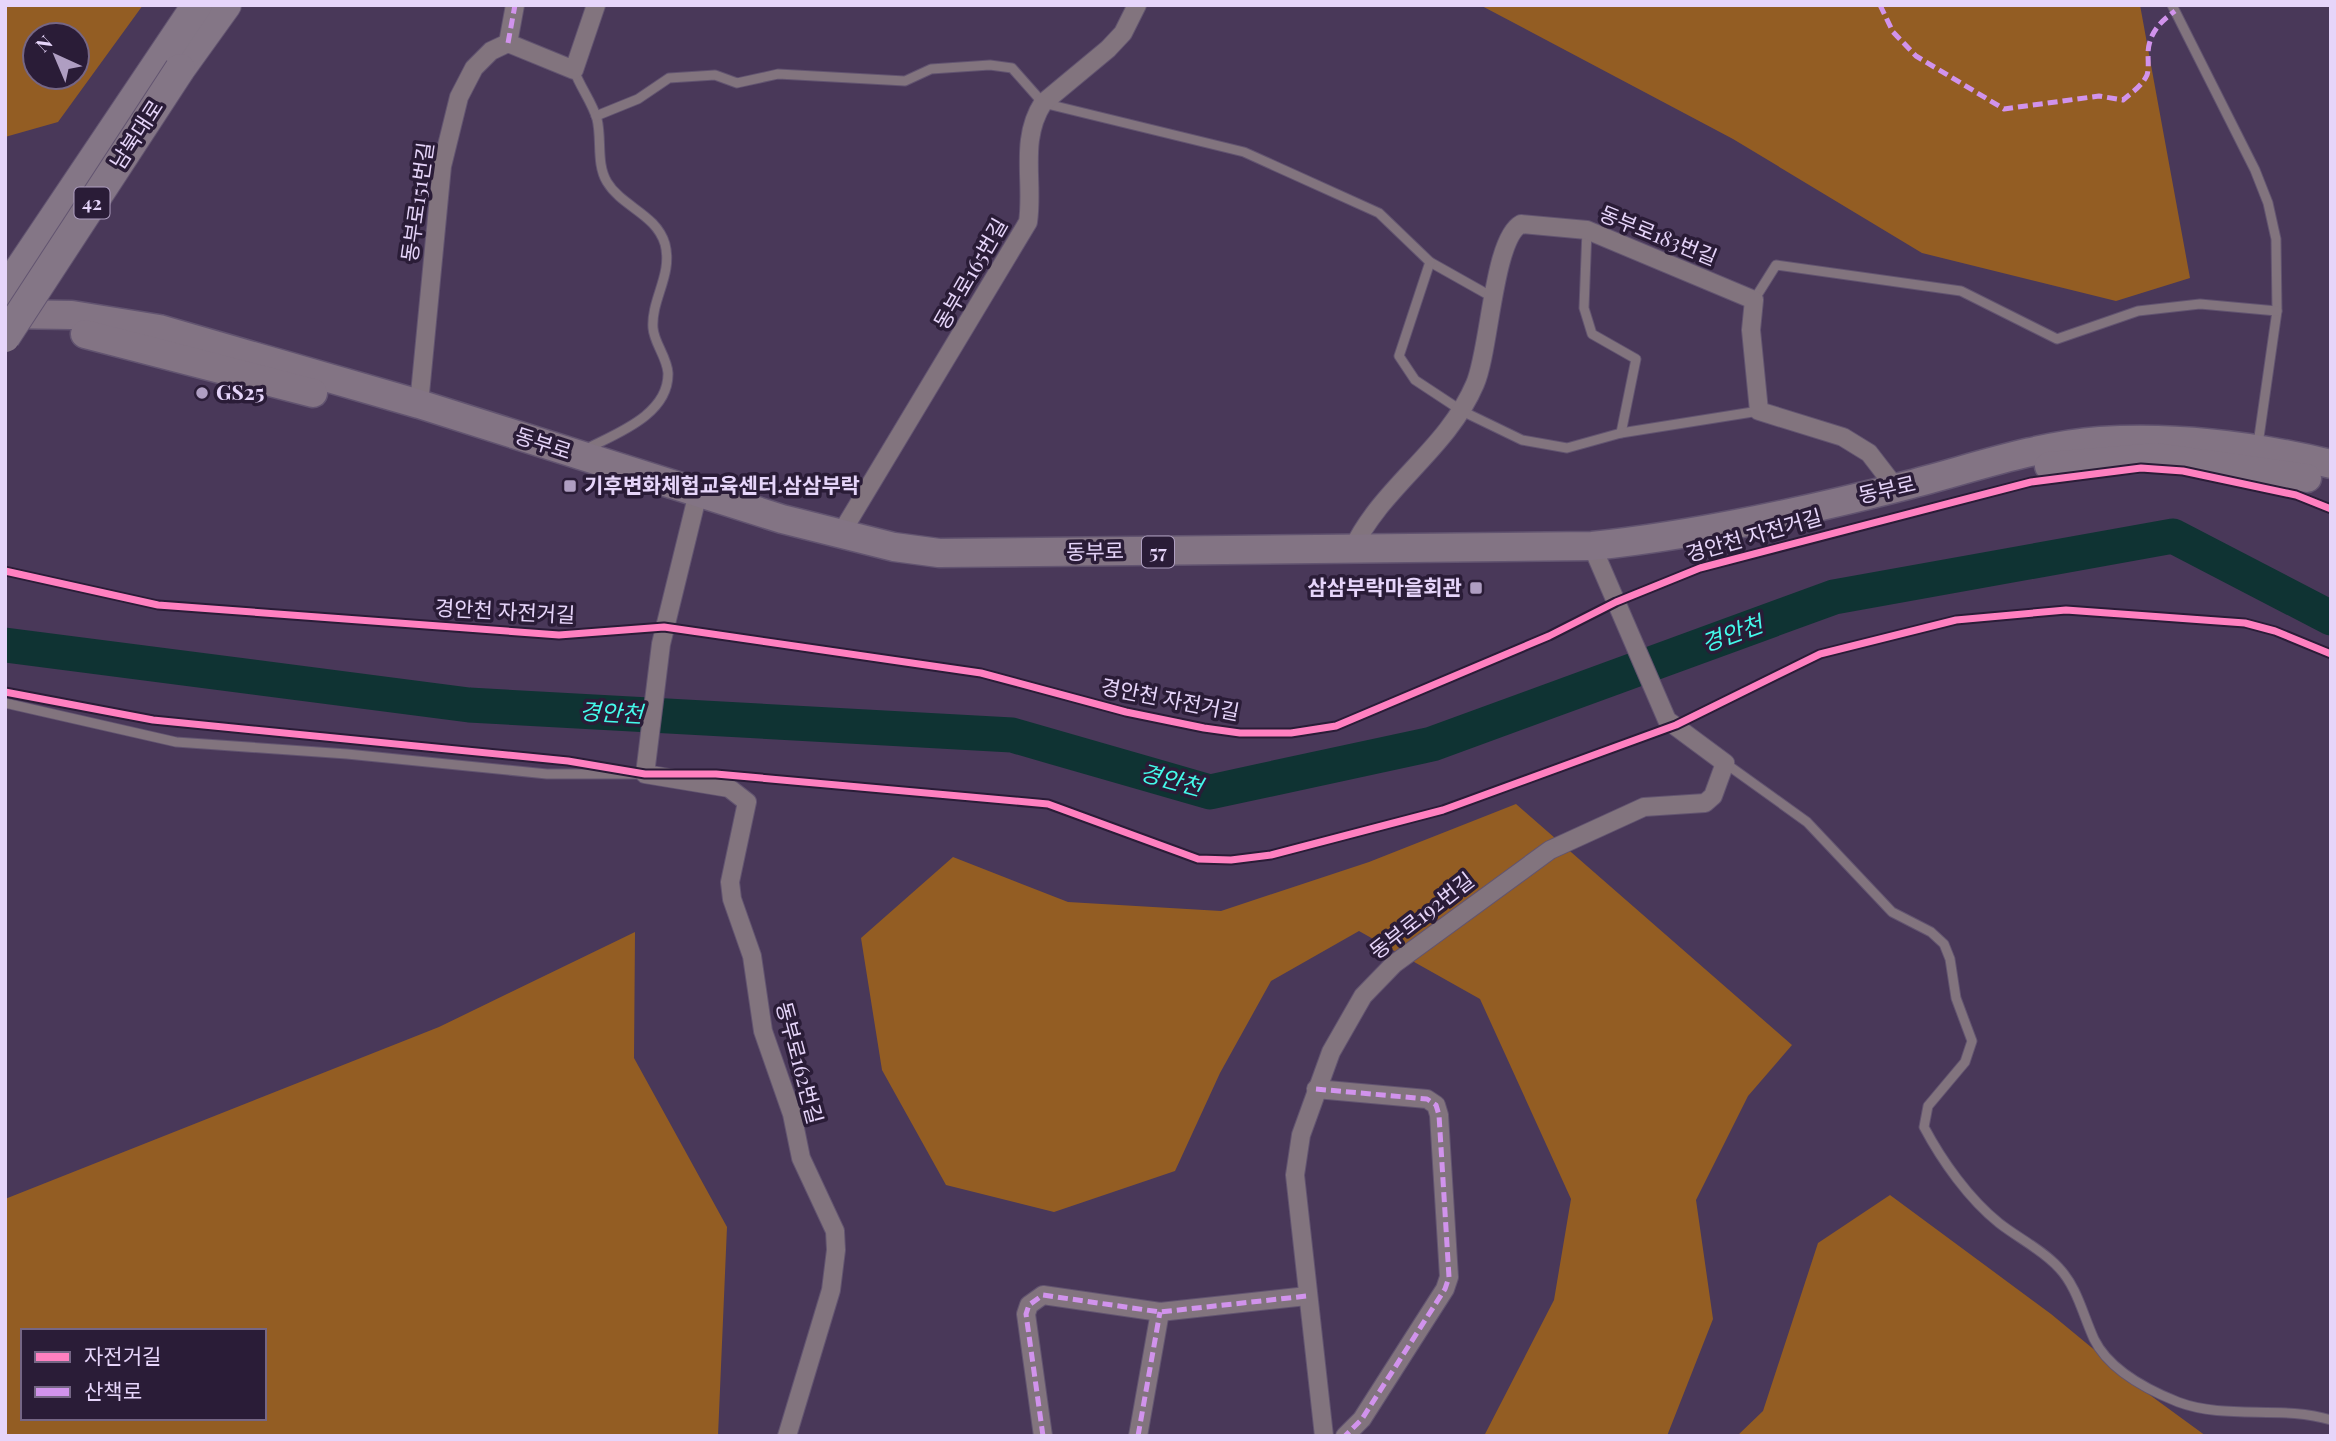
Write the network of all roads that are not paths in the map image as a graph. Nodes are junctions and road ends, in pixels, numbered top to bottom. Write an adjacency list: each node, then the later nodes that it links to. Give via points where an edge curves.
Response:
1 (197, 5): 8 (highway, 남북대로 / 42)
2 (226, 5): 8 (highway, 남북대로 / 42)
3 (515, 5): 7 (street)
4 (596, 5): 9 (street)
5 (1137, 5): 10 (street, 동부로165번길, via 1123,33)
6 (2172, 5): 17 (lane, via 2268,203 2276,239)
7 (508, 43): 9 (street); 21 (street, 동부로151번길, via 491,51 474,68 459,97 442,166)
8 (172, 61): 14 (highway, 남북대로 / 42); 20 (highway, 남북대로 / 42, bridge)
9 (574, 71): 11 (lane)
10 (1043, 103): 11 (lane, via 1012,68 990,65 931,69 905,81 778,74 737,83 715,75 669,78 638,99); 13 (lane, via 1244,152 1379,213); 31 (street, 동부로165번길, via 1030,133 1028,222)
11 (596, 116): 26 (lane, via 607,182 649,219 664,244 665,283 653,329 668,372 666,389 635,424)
12 (1587, 230): 15 (street, 동부로183번길, via 1531,223 1513,228 1500,261); 16 (street, 동부로183번길); 24 (lane, via 1584,308 1591,334 1636,359)
13 (1430, 262): 15 (lane); 22 (lane, via 1399,356 1415,380)
14 (5, 292)
15 (1494, 298): 22 (street, 동부로183번길, via 1483,362)
16 (1754, 300): 17 (lane, via 1776,265 1961,291 2057,339 2138,311 2200,304); 23 (street, via 1751,330)
17 (2277, 311): 25 (lane)
18 (5, 314): 21 (main road, 동부로 / 57, via 72,315 159,329)
19 (5, 329): 30 (main road, via 73,331)
20 (5, 337)
21 (419, 404): 26 (main road, 동부로 / 57)
22 (1462, 411): 24 (lane, via 1522,440 1567,448); 32 (street, 동부로183번길, via 1435,449 1379,505)
23 (1759, 411): 24 (lane); 29 (street, via 1843,437 1869,453)
24 (1621, 433)
25 (2257, 448): 27 (main road, 동부로 / 57); 29 (main road, 동부로 / 57, via 2218,443 2099,442 2032,452)
26 (575, 454): 30 (main road, 동부로 / 57)
27 (2331, 464)
28 (2331, 483): 33 (main road, via 2157,457 2041,467 1690,550)
29 (1896, 488): 33 (main road, 동부로 / 57)
30 (697, 498): 31 (main road, 동부로 / 57); 33 (main road, via 837,547 944,564); 36 (street, via 661,644)
31 (840, 535): 32 (main road, 동부로 / 57, via 939,553)
32 (1352, 550): 33 (main road, 동부로 / 57)
33 (1595, 552): 35 (street, via 1667,720)
34 (5, 703): 36 (lane, via 176,742 547,774)
35 (1725, 763): 37 (street, 동부로192번길, via 1713,796 1705,803 1644,807 1550,850 1394,964 1363,996 1346,1023); 40 (lane, via 1807,822 1892,912 1944,944 1972,1041 1965,1062 1928,1106 1924,1127 1978,1203 2064,1274 2103,1352 2137,1382 2180,1403 2223,1410 2292,1412)
36 (645, 774): 41 (street, 동부로162번길, via 729,788 747,802 730,882 732,899 752,956 763,1031 792,1115 800,1158 836,1241 831,1290)
37 (1316, 1088): 38 (street, 동부로192번길, via 1301,1135 1296,1175); 45 (street, via 1427,1099 1436,1105 1439,1115 1446,1289 1362,1419)
38 (1307, 1296): 39 (street); 44 (street, 동부로192번길)
39 (1160, 1312): 42 (street, via 1043,1295 1030,1305 1026,1325); 43 (street)
40 (2331, 1420)
41 (787, 1436)
42 (1043, 1436)
43 (1138, 1436)
44 (1324, 1436)
45 (1345, 1436)

